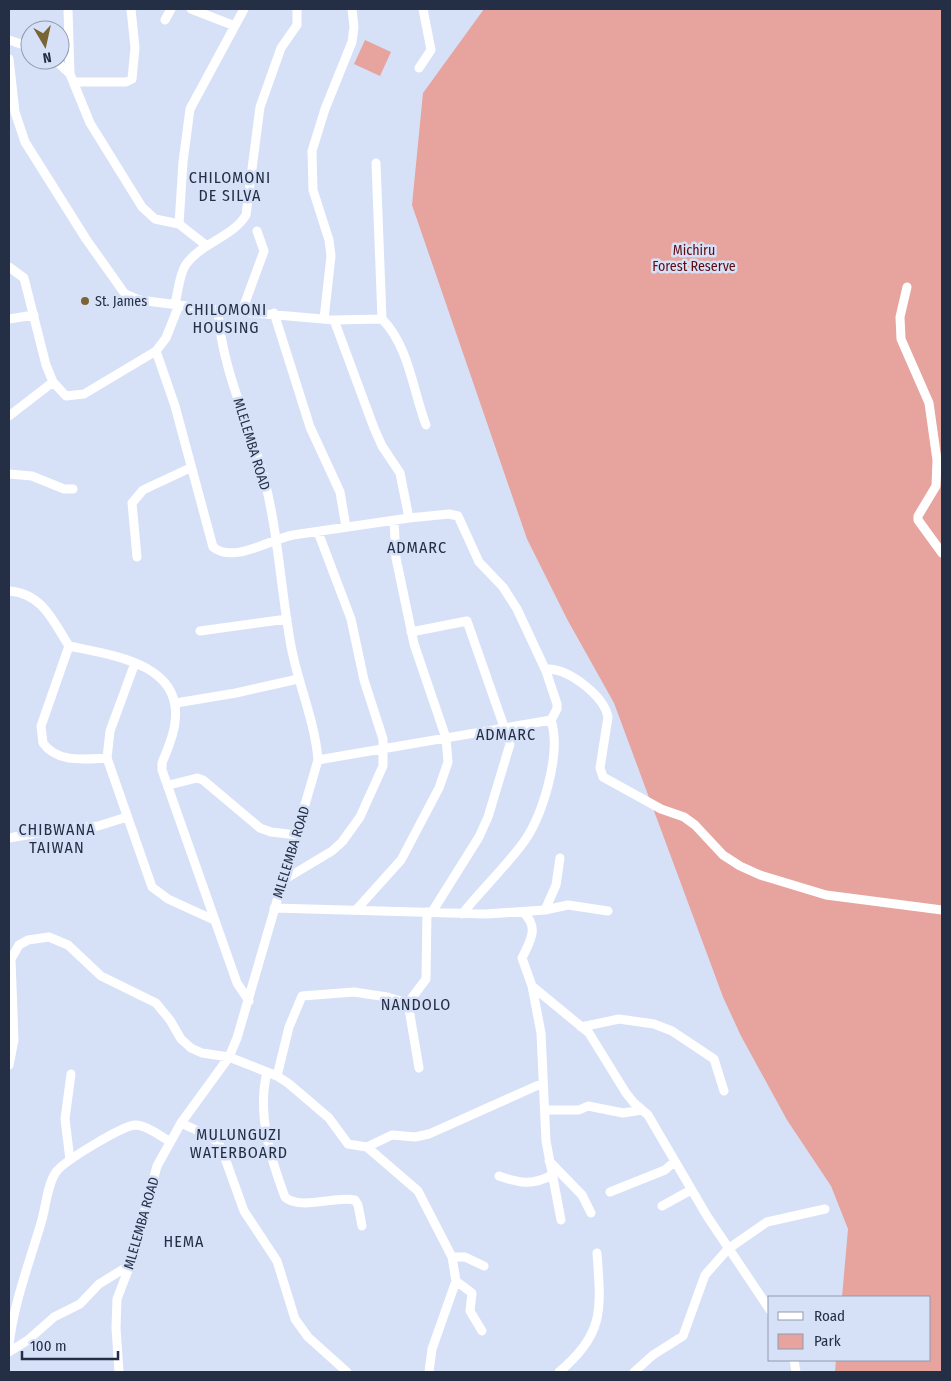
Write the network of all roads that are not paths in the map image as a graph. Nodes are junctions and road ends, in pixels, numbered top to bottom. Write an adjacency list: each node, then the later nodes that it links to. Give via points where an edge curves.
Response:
1 (68, 9): 14 (street)
2 (131, 9): 14 (street, via 135,48 132,79 126,82)
3 (171, 9): 9 (street)
4 (192, 9): 10 (street)
5 (244, 9): 10 (street)
6 (297, 9): 18 (street, via 297,25 281,48 260,107 246,215 238,226)
7 (352, 9): 27 (street, via 352,42 322,117 312,152 313,190 331,256)
8 (423, 9): 12 (street, via 431,50)
9 (165, 20)
10 (235, 26): 16 (street, via 190,109)
11 (9, 59): 21 (street, via 15,112 25,142 119,288 139,300)
12 (419, 68)
13 (64, 70): 14 (street)
14 (72, 78): 16 (street, via 90,124 142,207 155,218)
15 (376, 163): 28 (street)
16 (179, 224): 18 (street)
17 (257, 231): 23 (street, via 264,251)
18 (207, 246): 21 (street, via 186,265)
19 (9, 267): 25 (street, via 24,278)
20 (907, 287): 42 (street, via 900,316 901,339 929,403 938,478 918,520)
21 (177, 304): 22 (street); 30 (street, via 166,338)
22 (218, 310): 23 (street); 41 (street, MLELEMBA ROAD, via 223,350 261,468)
23 (242, 311): 24 (street)
24 (274, 313): 27 (street); 39 (street, via 310,427 340,492)
25 (34, 315): 26 (street); 31 (street)
26 (9, 318)
27 (324, 319): 29 (street)
28 (382, 319): 29 (street); 33 (street, via 401,347)
29 (334, 320): 37 (street, via 374,428 400,473)
30 (156, 351): 31 (street, via 77,396 66,396); 34 (street, via 175,406)
31 (53, 382): 32 (street)
32 (9, 416)
33 (426, 426)
34 (190, 468): 41 (street, via 213,547 224,553 234,553); 43 (street, via 143,490 132,503)
35 (9, 474): 36 (street, via 32,476 64,489)
36 (73, 489)
37 (409, 518): 38 (street); 50 (street, via 458,516 479,562 517,609)
38 (394, 521): 39 (street); 47 (street, via 396,558)
39 (346, 527): 40 (street)
40 (318, 532): 41 (street); 56 (street, via 351,619)
41 (277, 538): 45 (street, MLELEMBA ROAD)
42 (942, 554)
43 (137, 557)
44 (10, 594): 48 (street, via 27,594 38,601)
45 (286, 619): 46 (street); 51 (street, MLELEMBA ROAD)
46 (200, 631)
47 (412, 632): 54 (street, via 467,620); 55 (street)
48 (69, 646): 49 (street); 57 (street, via 41,726 43,743 57,756)
49 (135, 663): 52 (street, via 166,681); 57 (street, via 110,731)
50 (546, 671): 53 (street, via 557,704); 68 (street, via 556,670 588,687 599,696 607,710 600,768 604,777 661,809 684,817 723,855 740,866 826,895)
51 (298, 679): 52 (street); 58 (street, MLELEMBA ROAD, via 315,737)
52 (176, 703): 59 (street, via 175,724 162,767)
53 (551, 720): 54 (street); 72 (street, via 554,736 552,765 534,823 520,848)
54 (503, 727): 55 (street); 70 (street, via 510,744 488,817 469,854)
55 (446, 738): 56 (street); 66 (street, via 448,762 439,788 401,860)
56 (384, 750): 58 (street); 64 (street, via 381,773 348,835 332,851)
57 (107, 758): 60 (street)
58 (318, 760): 61 (street, MLELEMBA ROAD)
59 (169, 785): 61 (street, via 197,778 203,780 260,828); 73 (street)
60 (127, 816): 62 (street, via 98,826); 73 (street, via 152,887 168,899)
61 (296, 835): 64 (street, MLELEMBA ROAD)
62 (9, 838)
63 (560, 858): 67 (street, via 556,885)
64 (282, 882): 65 (street, MLELEMBA ROAD)
65 (274, 908): 66 (street); 75 (street, MLELEMBA ROAD, via 271,929)
66 (356, 910): 70 (street)
67 (545, 910): 69 (street, via 568,905); 71 (street)
68 (942, 910)
69 (608, 911)
70 (430, 912): 72 (street); 76 (street, via 426,979)
71 (523, 912): 72 (street); 74 (street, via 534,928 522,958)
72 (462, 914)
73 (214, 920): 75 (street, via 237,983)
74 (532, 986): 77 (street); 84 (street, via 541,1033)
75 (249, 1001): 78 (street, MLELEMBA ROAD)
76 (408, 1002): 80 (street); 83 (street, via 354,992 302,996)
77 (582, 1026): 85 (street, via 619,1019 654,1024 672,1031 714,1059); 87 (street, via 597,1044 626,1093)
78 (229, 1057): 79 (street, via 191,1048 156,1003 101,976 59,939 38,937 19,945 11,958 14,1040); 81 (street); 88 (street, MLELEMBA ROAD)
79 (9, 1065)
80 (419, 1068)
81 (267, 1072): 83 (street); 102 (street, via 262,1097 264,1118 286,1197 308,1202 355,1200)
82 (71, 1074): 91 (street, via 65,1119)
83 (277, 1076): 90 (street, via 329,1118 348,1144)
84 (543, 1083): 86 (street); 90 (street, via 429,1134 415,1137 392,1135)
85 (724, 1091)
86 (546, 1110): 87 (street, via 579,1110 588,1106 624,1113); 92 (street)
87 (642, 1110): 93 (street)
88 (181, 1123): 89 (street, MLELEMBA ROAD); 114 (street, via 213,1138 221,1147 244,1211 277,1261 295,1319 308,1337)
89 (169, 1141): 91 (street, via 144,1127 133,1125); 106 (street, MLELEMBA ROAD, via 157,1166)
90 (367, 1148): 105 (street, via 418,1191)
91 (70, 1160): 111 (street, via 57,1170 51,1182 14,1306)
92 (548, 1160): 95 (street); 100 (street, via 582,1195)
93 (675, 1161): 96 (street); 97 (street, via 665,1170)
94 (499, 1176): 95 (street, via 522,1184)
95 (552, 1176): 101 (street)
96 (691, 1190): 98 (street); 103 (street)
97 (610, 1192)
98 (662, 1206)
99 (825, 1209): 103 (street, via 766,1222)
100 (591, 1213)
101 (561, 1220)
102 (362, 1226)
103 (728, 1249): 109 (street); 117 (street, via 705,1275 683,1336)
104 (597, 1253): 116 (street, via 599,1307 596,1323 583,1351)
105 (452, 1257): 107 (street, via 465,1257); 108 (street)
106 (130, 1265): 112 (street, via 99,1284 80,1304 54,1317); 113 (street, MLELEMBA ROAD, via 116,1308)
107 (484, 1266)
108 (456, 1281): 110 (street, via 472,1293 470,1311); 115 (street, via 434,1341)
109 (768, 1307)
110 (482, 1331)
111 (9, 1345)
112 (9, 1352)
113 (119, 1372)
114 (347, 1372)
115 (429, 1372)
116 (559, 1372)
117 (634, 1372)

